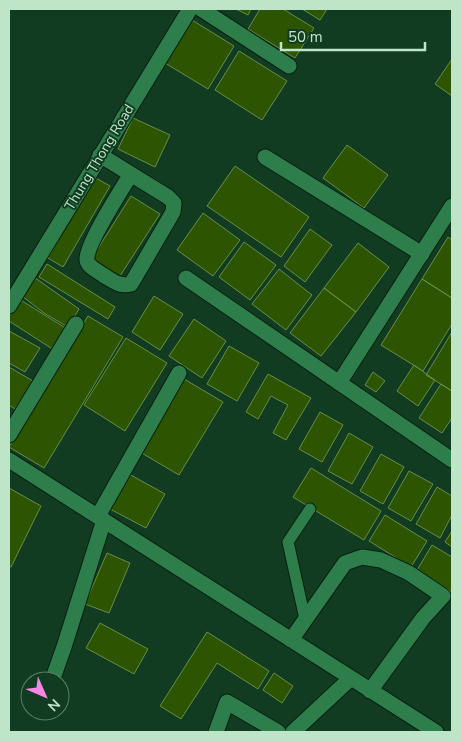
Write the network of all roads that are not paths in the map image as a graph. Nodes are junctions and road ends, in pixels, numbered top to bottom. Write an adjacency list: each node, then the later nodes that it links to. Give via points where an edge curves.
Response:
1 (190, 9): 4 (street, Thung Thong Road)
2 (201, 9): 3 (street)
3 (289, 66)
4 (100, 155): 6 (street); 10 (street, Thung Thong Road)
5 (265, 157): 8 (street)
6 (131, 174): 6 (street, via 168,197 174,208 131,284 124,286 88,265 87,254)
7 (450, 216): 8 (street)
8 (422, 254): 13 (street)
9 (186, 278): 13 (street)
10 (9, 306)
11 (76, 324): 14 (street)
12 (180, 373): 18 (street)
13 (339, 383): 16 (street)
14 (9, 435)
15 (9, 460): 18 (street)
16 (452, 460)
17 (310, 509): 20 (lane, via 288,542)
18 (101, 518): 21 (street); 22 (street)
19 (448, 598): 20 (street, via 409,573 381,560 362,557 345,563); 24 (street, via 423,618)
20 (305, 620): 21 (street)
21 (291, 640): 23 (street)
22 (56, 671)
23 (351, 678): 24 (street); 27 (street)
24 (370, 691): 28 (street)
25 (216, 732): 26 (street, via 227,702)
26 (278, 732)
27 (293, 732)
28 (436, 732)

